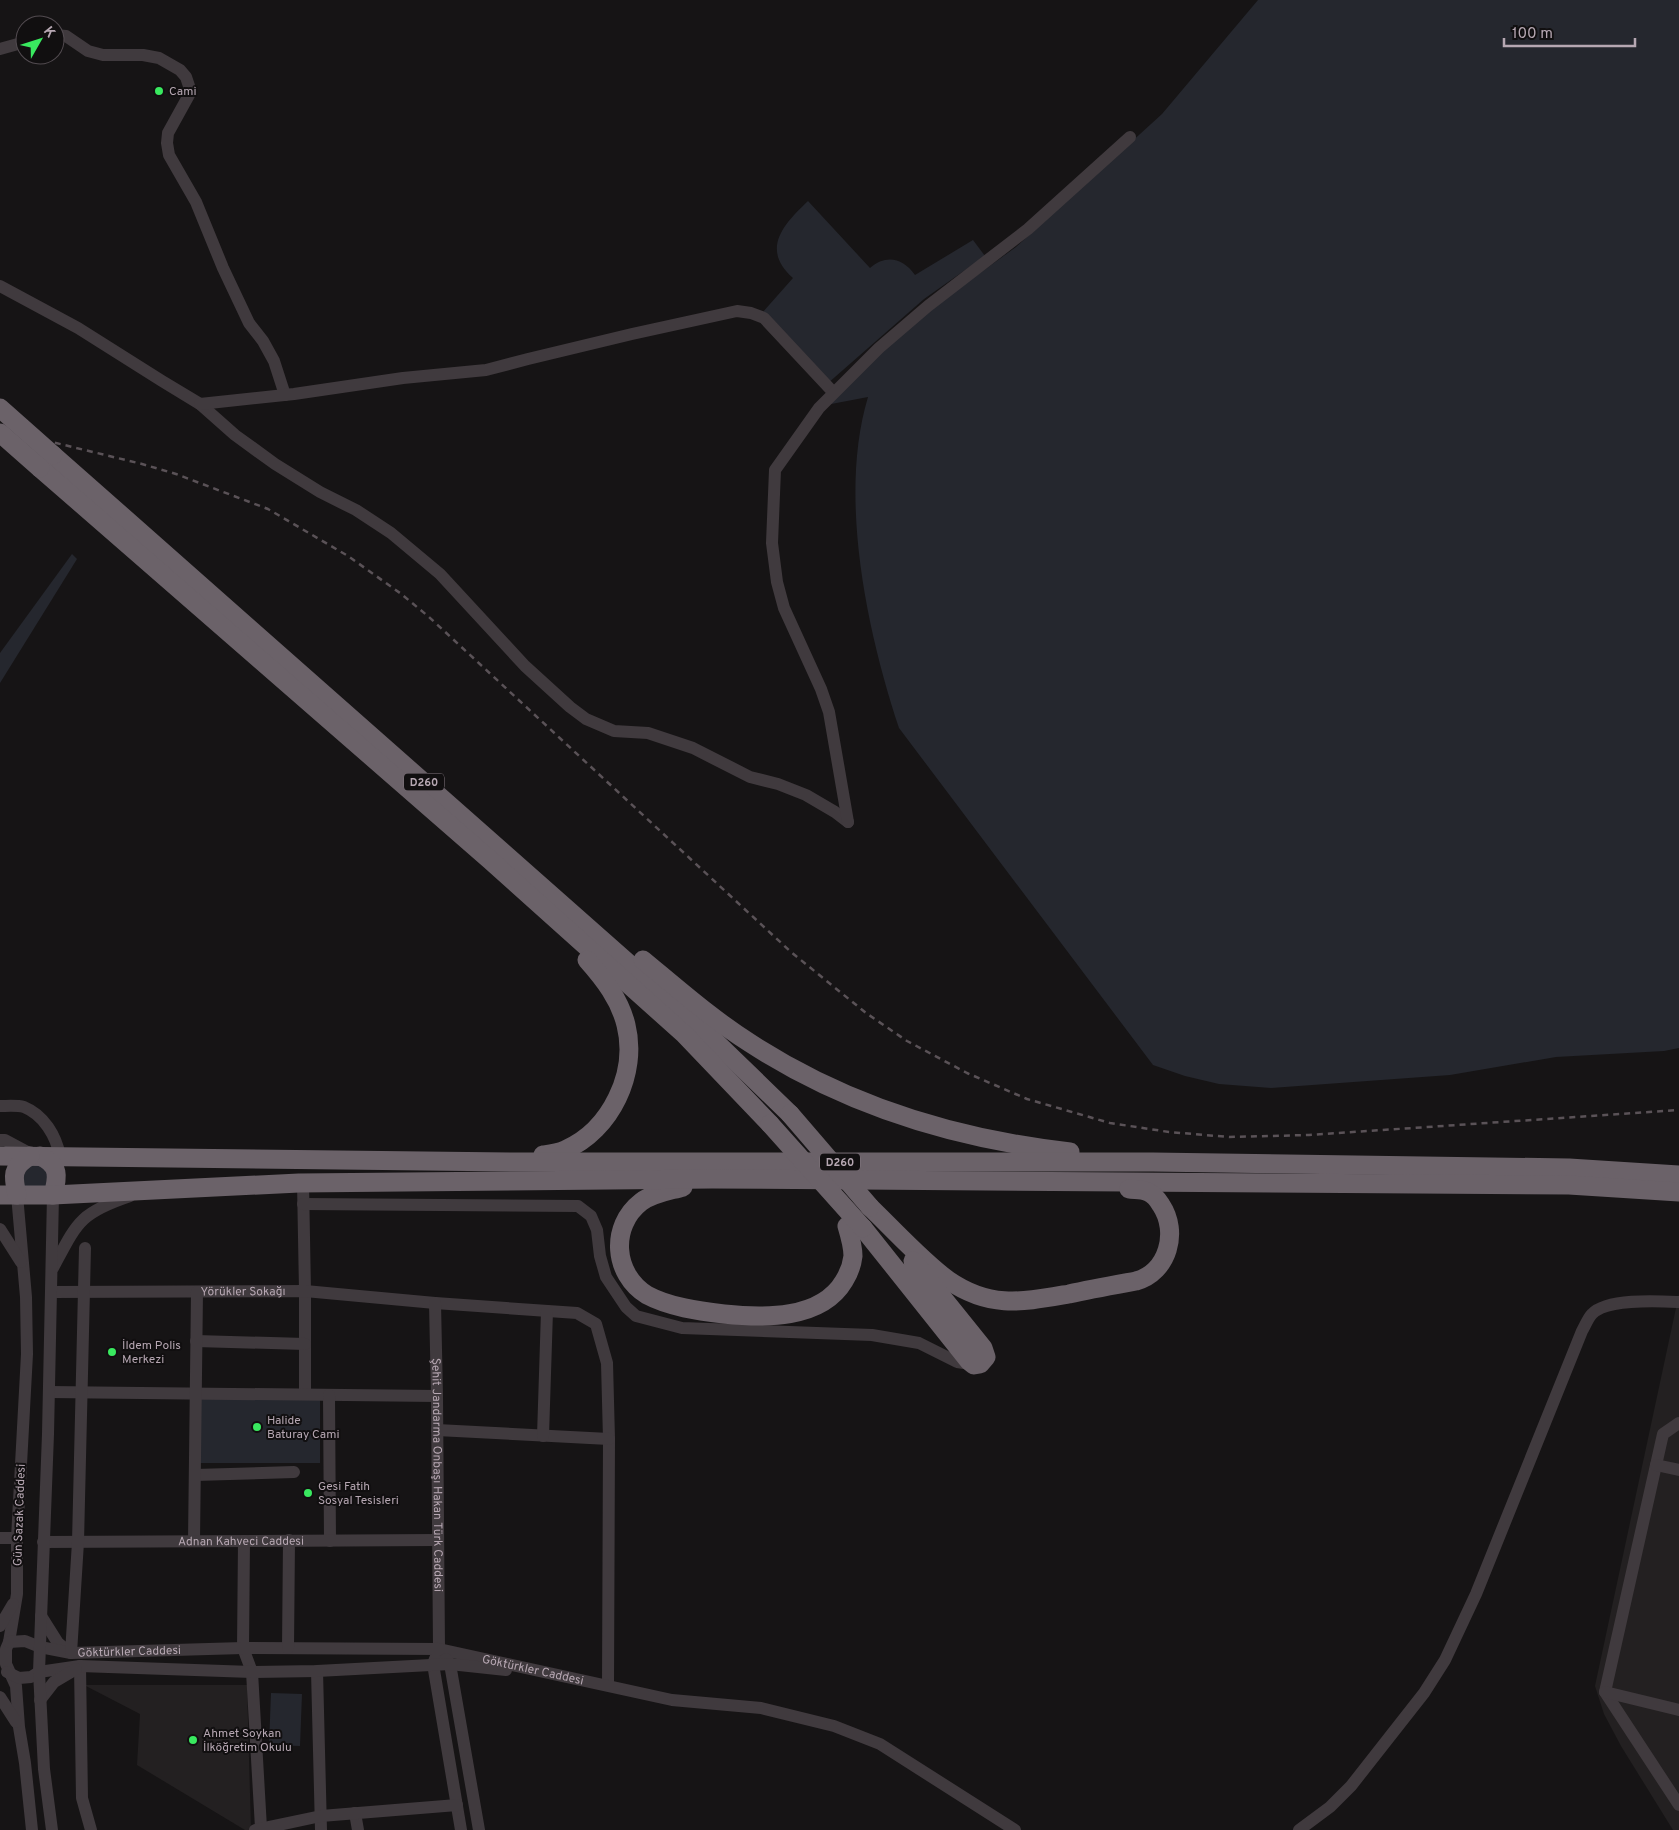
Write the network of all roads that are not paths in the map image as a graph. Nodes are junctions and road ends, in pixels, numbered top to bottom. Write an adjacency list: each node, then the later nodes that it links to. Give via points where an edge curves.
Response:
1 (65, 36): 5 (street, via 88,51 103,55 159,58 186,77 189,95 168,132 169,155 196,202 248,324 274,362)
2 (1130, 137): 4 (street, via 1028,229 903,326)
3 (0, 286): 6 (street, via 78,328)
4 (833, 392): 5 (street, via 764,318 737,311 486,370); 6 (street, via 775,470 773,549 784,608 829,712 848,822 806,795 750,777 694,748 648,733 614,731 586,719 525,666 440,574 408,546 356,510 275,464)
5 (285, 395): 6 (street)
6 (200, 404)
7 (0, 408): 9 (highway, D260, bridge)
8 (0, 433): 9 (highway, D260, bridge)
9 (47, 462): 10 (highway, D260)
10 (494, 854): 16 (highway, via 596,969 620,1007 629,1040 623,1087 602,1122 582,1140 564,1150); 17 (highway, via 620,941 727,1027 817,1082 895,1114 968,1135); 27 (highway, D260, bridge, via 696,1023 790,1114); 28 (highway, D260, bridge, via 684,1034 770,1124)
11 (0, 1106): 15 (street, via 22,1106 38,1116 55,1138)
12 (0, 1140): 14 (street)
13 (0, 1156): 14 (highway, D260)
14 (35, 1156): 15 (highway, D260); 24 (highway, via 21,1162 15,1171); 25 (highway, via 50,1162 56,1170)
15 (60, 1156): 16 (highway, D260)
16 (517, 1162): 17 (highway, D260)
17 (1153, 1162): 18 (highway, D260, via 1569,1168)
18 (1679, 1175)
19 (712, 1179): 20 (highway, D260); 21 (highway, D260); 28 (highway, via 655,1194 642,1201 627,1217 619,1239 620,1256 632,1282 647,1294 676,1305 733,1315 771,1315 811,1308 832,1297 842,1285 853,1256)
20 (1076, 1181): 23 (highway, D260, via 1569,1185); 27 (highway, via 1148,1192 1160,1202 1169,1221 1170,1239 1165,1256 1153,1273 1136,1281 1026,1302 985,1298 947,1279)
21 (303, 1183): 22 (highway, D260); 26 (street)
22 (148, 1190): 25 (highway, D260); 32 (street, via 101,1206 84,1218 70,1235)
23 (1679, 1192)
24 (9, 1195): 25 (highway, D260); 31 (street, Gün Sazak Caddesi)
25 (53, 1195): 32 (street, Gün Sazak Caddesi)
26 (304, 1204): 33 (street); 42 (street, via 578,1206 591,1216 597,1230 606,1277 636,1316 682,1328 872,1335 919,1343 957,1362)
27 (870, 1207): 42 (highway, via 983,1348 986,1357 983,1362)
28 (855, 1227): 42 (highway)
29 (0, 1228): 31 (street)
30 (85, 1248): 35 (street)
31 (24, 1267): 58 (street, Gün Sazak Caddesi, via 26,1383)
32 (52, 1270): 34 (street, Gün Sazak Caddesi)
33 (305, 1291): 36 (street, Yörükler Sokağı); 38 (street, Yörükler Sokağı); 41 (street)
34 (51, 1292): 35 (street, Yörükler Sokağı); 43 (street, Gün Sazak Caddesi)
35 (84, 1292): 36 (street, Yörükler Sokağı); 44 (street)
36 (197, 1292): 40 (street)
37 (1679, 1302): 102 (street, via 1613,1303 1592,1314 1578,1340 1476,1594 1444,1660 1424,1693 1351,1786)
38 (435, 1303): 39 (street, Yörükler Sokağı); 48 (street, Şehit Jandarma Onbaşı Hakan Türk Caddesi)
39 (547, 1311): 51 (street); 52 (street, Yörükler Sokağı, via 577,1313 596,1324 607,1363)
40 (196, 1341): 41 (street); 45 (street)
41 (305, 1344): 46 (street)
42 (971, 1364)
43 (49, 1392): 44 (street); 64 (street, Gün Sazak Caddesi)
44 (82, 1392): 45 (street); 65 (street)
45 (196, 1393): 46 (street); 56 (street)
46 (305, 1394): 47 (street)
47 (329, 1395): 48 (street); 63 (street)
48 (437, 1396): 50 (street, Şehit Jandarma Onbaşı Hakan Türk Caddesi)
49 (1679, 1423): 53 (street, via 1663,1434)
50 (438, 1430): 51 (street); 60 (street, Şehit Jandarma Onbaşı Hakan Türk Caddesi)
51 (543, 1436): 52 (street)
52 (609, 1439): 83 (street, Yörükler Sokağı)
53 (1656, 1465): 54 (street); 84 (street)
54 (1679, 1470)
55 (294, 1472): 56 (street)
56 (195, 1475): 61 (street)
57 (0, 1538): 58 (street)
58 (17, 1538): 66 (street, Gün Sazak Caddesi)
59 (289, 1540): 62 (street, Adnan Kahveci Caddesi); 63 (street, Adnan Kahveci Caddesi); 72 (street)
60 (438, 1540): 63 (street, Adnan Kahveci Caddesi); 73 (street, Şehit Jandarma Onbaşı Hakan Türk Caddesi)
61 (194, 1541): 62 (street, Adnan Kahveci Caddesi); 65 (street, Adnan Kahveci Caddesi)
62 (244, 1541): 71 (street)
63 (330, 1541)
64 (43, 1542): 65 (street, Adnan Kahveci Caddesi); 67 (street, Gün Sazak Caddesi)
65 (78, 1542): 74 (street)
66 (17, 1598): 68 (street); 69 (street, Gün Sazak Caddesi)
67 (41, 1616): 70 (street, Gün Sazak Caddesi); 74 (street, via 58,1643)
68 (0, 1626)
69 (5, 1647): 70 (street, via 25,1641); 79 (street, Gün Sazak Caddesi)
70 (40, 1647): 74 (street, Göktürkler Caddesi); 80 (street, Gün Sazak Caddesi)
71 (243, 1648): 72 (street, Göktürkler Caddesi); 74 (street, Göktürkler Caddesi); 81 (street)
72 (288, 1648): 73 (street, Göktürkler Caddesi)
73 (439, 1649): 75 (street, Şehit Jandarma Onbaşı Hakan Türk Caddesi); 76 (street); 82 (street, Göktürkler Caddesi)
74 (71, 1653)
75 (432, 1664): 76 (street, Göktürkler Caddesi); 78 (street, Göktürkler Caddesi); 89 (street)
76 (450, 1664): 82 (street, Göktürkler Caddesi); 100 (street)
77 (80, 1666): 80 (street, Göktürkler Caddesi); 81 (street, Göktürkler Caddesi); 86 (street, via 54,1682); 96 (street, via 82,1798)
78 (317, 1671): 81 (street, Göktürkler Caddesi); 92 (street)
79 (5, 1672): 80 (street, via 19,1678); 88 (street, Gün Sazak Caddesi, via 16,1686)
80 (39, 1672): 86 (street, Gün Sazak Caddesi)
81 (252, 1672): 93 (street)
82 (578, 1678): 83 (street)
83 (608, 1685): 101 (street, via 672,1700 761,1708 834,1726 880,1744)
84 (1605, 1692): 87 (street); 90 (street)
85 (0, 1697): 88 (street)
86 (40, 1700): 95 (street, Gün Sazak Caddesi)
87 (1679, 1710)
88 (19, 1728): 94 (street, Gün Sazak Caddesi)
89 (457, 1805): 91 (street); 99 (street)
90 (1679, 1805)
91 (355, 1814): 92 (street); 98 (street)
92 (321, 1816): 93 (street); 97 (street)
93 (258, 1829)
94 (32, 1830)
95 (52, 1830)
96 (91, 1830)
97 (321, 1830)
98 (358, 1830)
99 (461, 1830)
100 (479, 1830)
101 (1015, 1830)
102 (1299, 1830)

